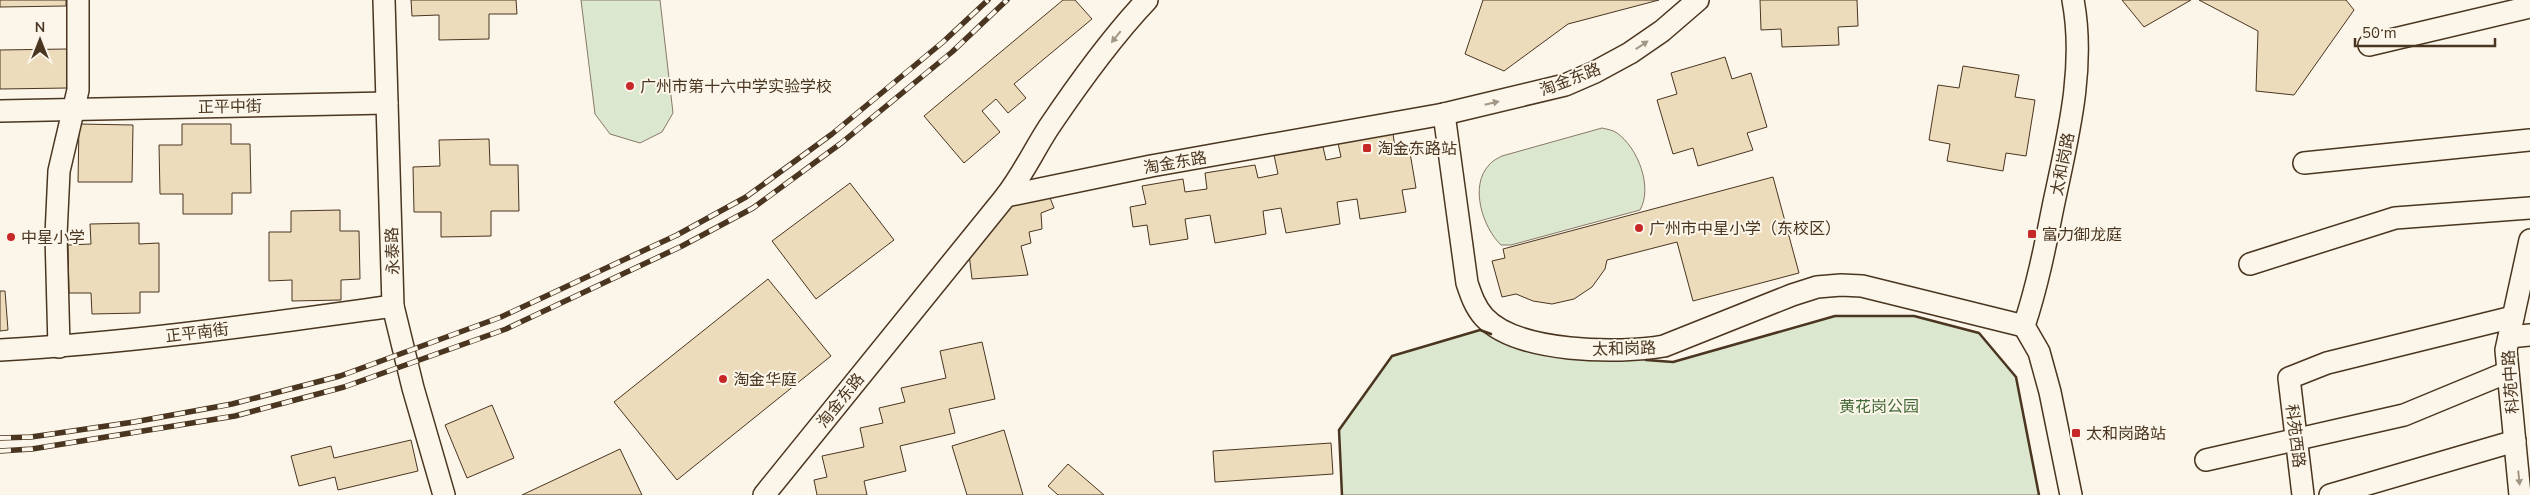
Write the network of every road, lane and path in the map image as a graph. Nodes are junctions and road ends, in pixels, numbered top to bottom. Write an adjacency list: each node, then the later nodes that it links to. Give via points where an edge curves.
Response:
1 (78, 0): 9 (street, via 78,90)
2 (384, 0): 8 (street, 永泰路)
3 (1147, 0): 14 (street, one-way to 14, via 1068,100)
4 (1698, 0): 11 (street, 淘金东路, one-way to 4, via 1556,87 1594,72 1662,31)
5 (2073, 0): 20 (street, 太和岗路, via 2077,47 2072,112 2035,291)
6 (2530, 7): 7 (street)
7 (2369, 45)
8 (387, 103): 9 (street, 正平中街); 19 (street, 永泰路)
9 (74, 110): 10 (street, 正平中街); 23 (street, via 59,180 56,235)
10 (0, 112)
11 (1444, 114): 14 (street, 淘金东路, via 1151,166); 20 (street, 太和岗路, via 1467,283 1484,318 1511,334 1572,348 1647,349 1664,346 1792,295 1817,287 1841,285 1862,286)
12 (2530, 140): 13 (street)
13 (2304, 163)
14 (1006, 196): 30 (street, 淘金东路)
15 (2530, 208): 17 (street, via 2395,218)
16 (2530, 240): 18 (street, 科苑中路)
17 (2250, 264)
18 (2527, 274): 21 (street, 科苑中路)
19 (393, 306): 23 (street, 正平南街); 29 (street, 永泰路)
20 (2024, 326): 31 (street, via 2039,352)
21 (2511, 327): 22 (street); 25 (street, 科苑中路, via 2506,350); 26 (street, 科苑西路, via 2327,363 2289,378)
22 (2530, 335)
23 (60, 347): 24 (street, 正平南街)
24 (0, 350)
25 (2508, 372): 26 (street, via 2404,415); 27 (street, 科苑中路)
26 (2296, 440): 28 (street); 32 (street, 科苑西路)
27 (2515, 441): 33 (street); 34 (street, 科苑中路, one-way to 34)
28 (2206, 460)
29 (444, 495)
30 (764, 495)
31 (2071, 495)
32 (2303, 495)
33 (2330, 495)
34 (2520, 495)

